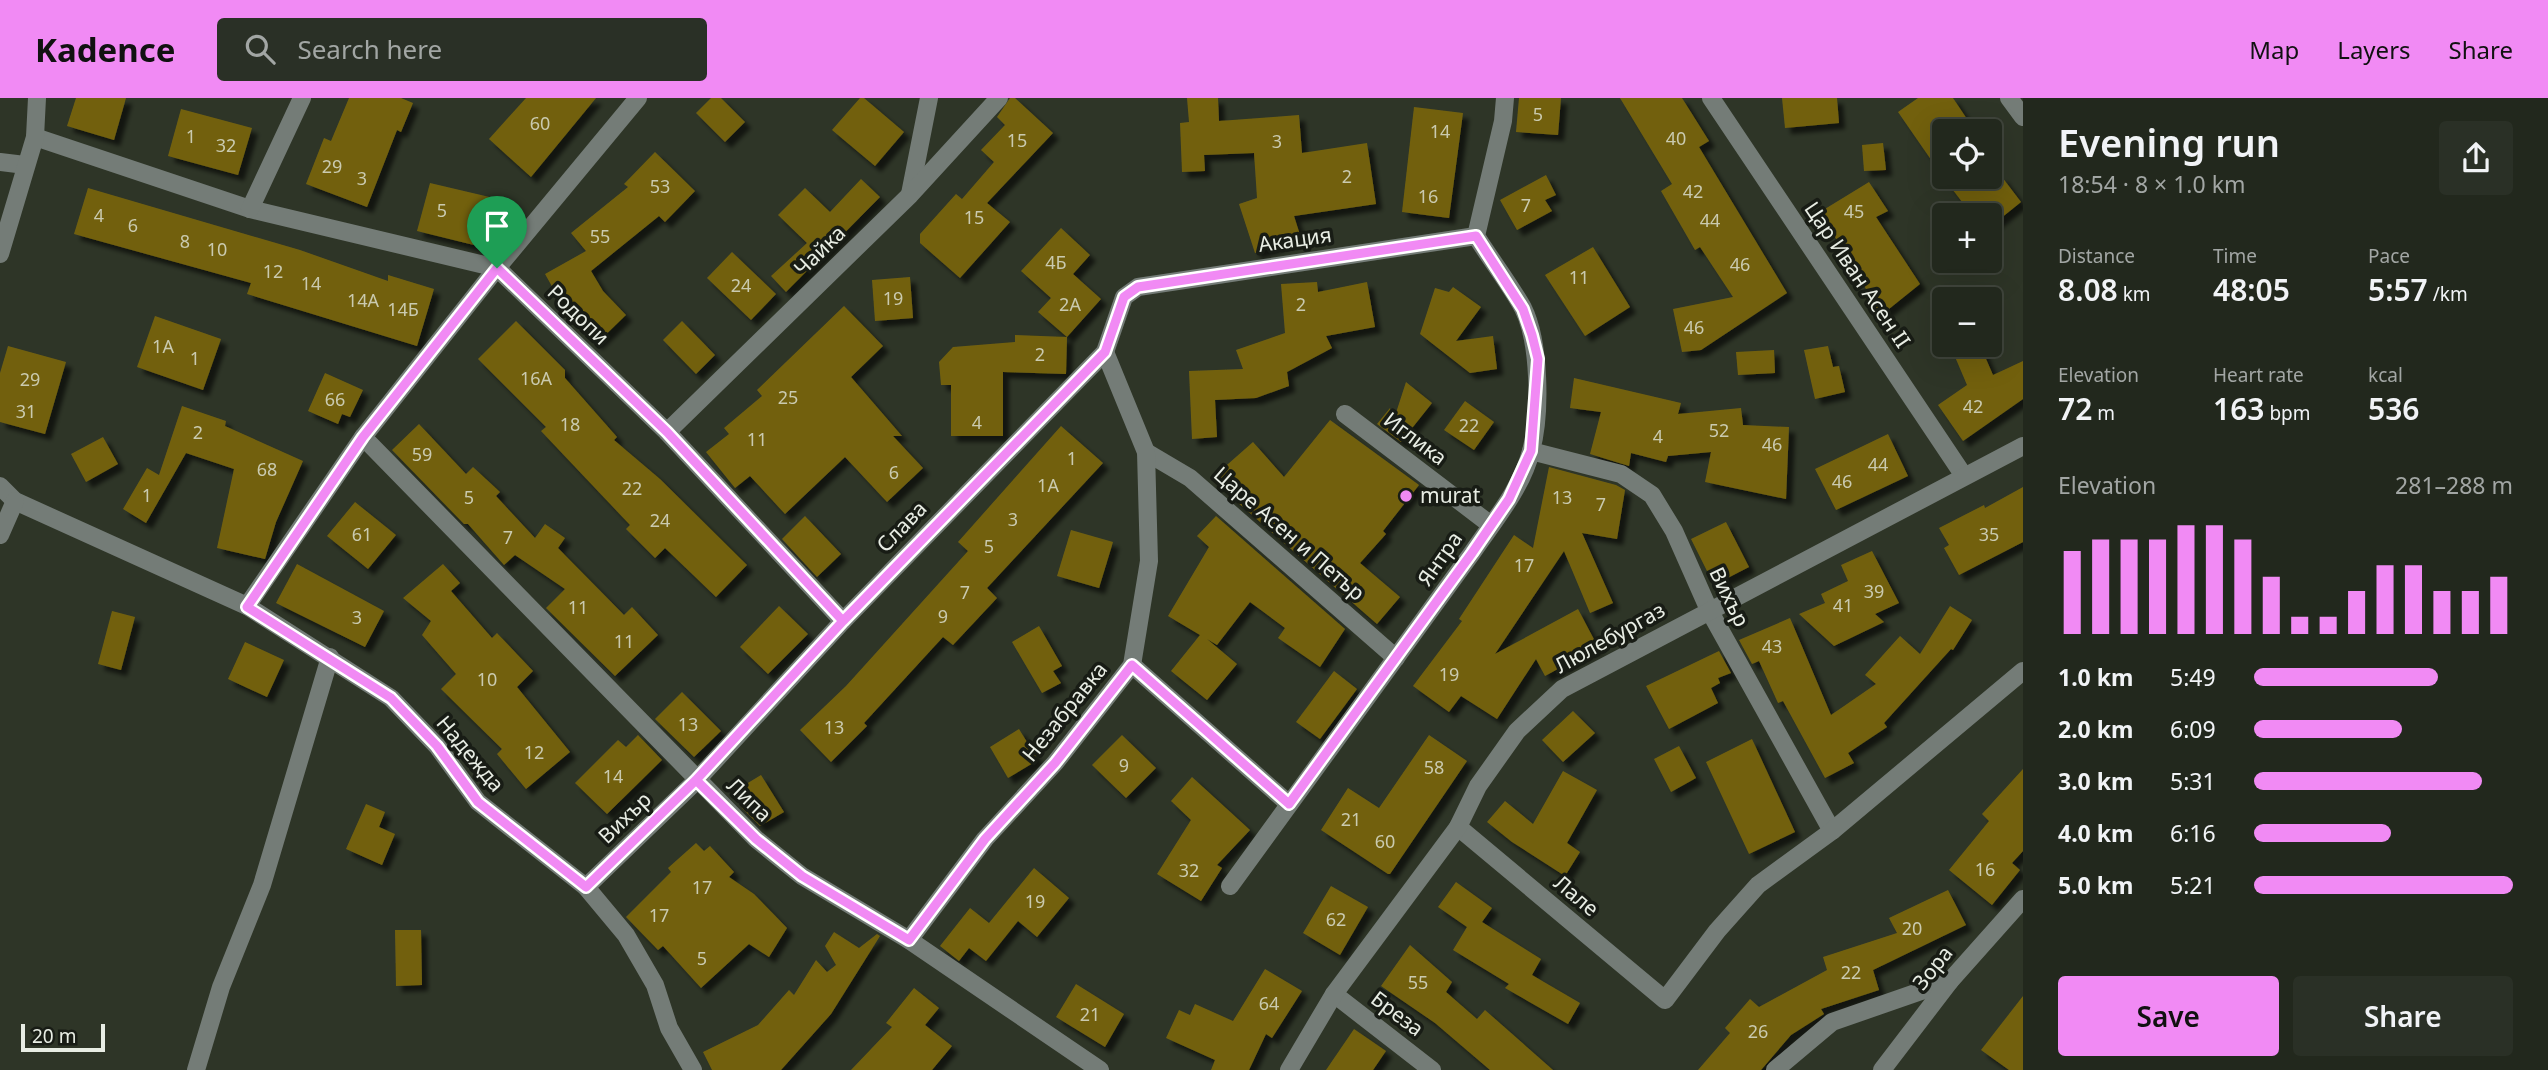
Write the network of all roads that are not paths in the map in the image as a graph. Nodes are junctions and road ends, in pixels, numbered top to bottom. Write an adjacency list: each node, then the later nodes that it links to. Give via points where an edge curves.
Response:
1 (37, 98): 10 (street)
2 (302, 98): 14 (street)
3 (638, 98): 17 (street)
4 (929, 98): 13 (street)
5 (999, 98): 13 (street, Чайка)
6 (1505, 98): 15 (street)
7 (1711, 98): 26 (street, Цар Иван Асен II)
8 (2009, 98): 9 (street)
9 (2023, 117)
10 (35, 137): 12 (street); 14 (street)
11 (0, 162): 12 (street)
12 (25, 165): 16 (street)
13 (910, 195): 21 (street, Чайка)
14 (250, 209): 17 (street)
15 (1476, 236): 18 (street, Акация, via 1158,283 1138,287); 24 (street, Янтра, via 1523,309 1532,335 1538,359)
16 (0, 254)
17 (497, 268): 21 (street, Родопи); 22 (street)
18 (1124, 297): 19 (street, Слава)
19 (1105, 352): 25 (street, Незабравка); 33 (street, Слава)
20 (1345, 414): 29 (street, Иглика)
21 (667, 432): 33 (street, Родопи)
22 (363, 437): 31 (street); 38 (street, Липа)
23 (2023, 446): 26 (street, Люлебургаз)
24 (1531, 451): 29 (street, Янтра); 32 (street, Вихър, via 1621,474 1652,495 1674,531)
25 (1146, 452): 35 (street, Царе Асен и Петър, via 1190,478); 36 (street, Незабравка, via 1149,561)
26 (1964, 477): 32 (street, Люлебургаз)
27 (0, 486): 28 (street, Надежда)
28 (16, 501): 30 (street); 31 (street, Надежда)
29 (1491, 525): 35 (street, Янтра)
30 (0, 535)
31 (247, 607): 34 (street, Надежда)
32 (1709, 610): 40 (street, Люлебургаз, via 1562,689 1517,731 1478,786); 41 (street, Вихър)
33 (843, 621): 38 (street, Слава)
34 (330, 657): 43 (street, Надежда, via 391,698 437,746 478,802); 48 (street, via 262,885 221,987)
35 (1396, 658): 39 (street, Янтра)
36 (1132, 665): 39 (street); 45 (street, Незабравка, via 1055,763 985,839)
37 (2023, 671): 41 (street)
38 (696, 780): 43 (street, Вихър); 45 (street, Липа, via 802,876)
39 (1289, 804): 42 (street, Янтра)
40 (1458, 827): 41 (street, Лале, via 1665,1000 1717,930 1758,885); 47 (street, Люлебургаз)
41 (1832, 831)
42 (1230, 886)
43 (586, 887): 49 (street, Надежда, via 626,935)
44 (2023, 899): 46 (street, Зора)
45 (909, 940): 50 (street, Липа)
46 (1950, 981): 53 (street, via 1832,1023); 54 (street, Зора)
47 (1334, 994): 51 (street, Люлебургаз); 52 (street, Бреза)
48 (196, 1070)
49 (693, 1070)
50 (1100, 1070)
51 (1289, 1070)
52 (1432, 1070)
53 (1775, 1070)
54 (1882, 1070)

